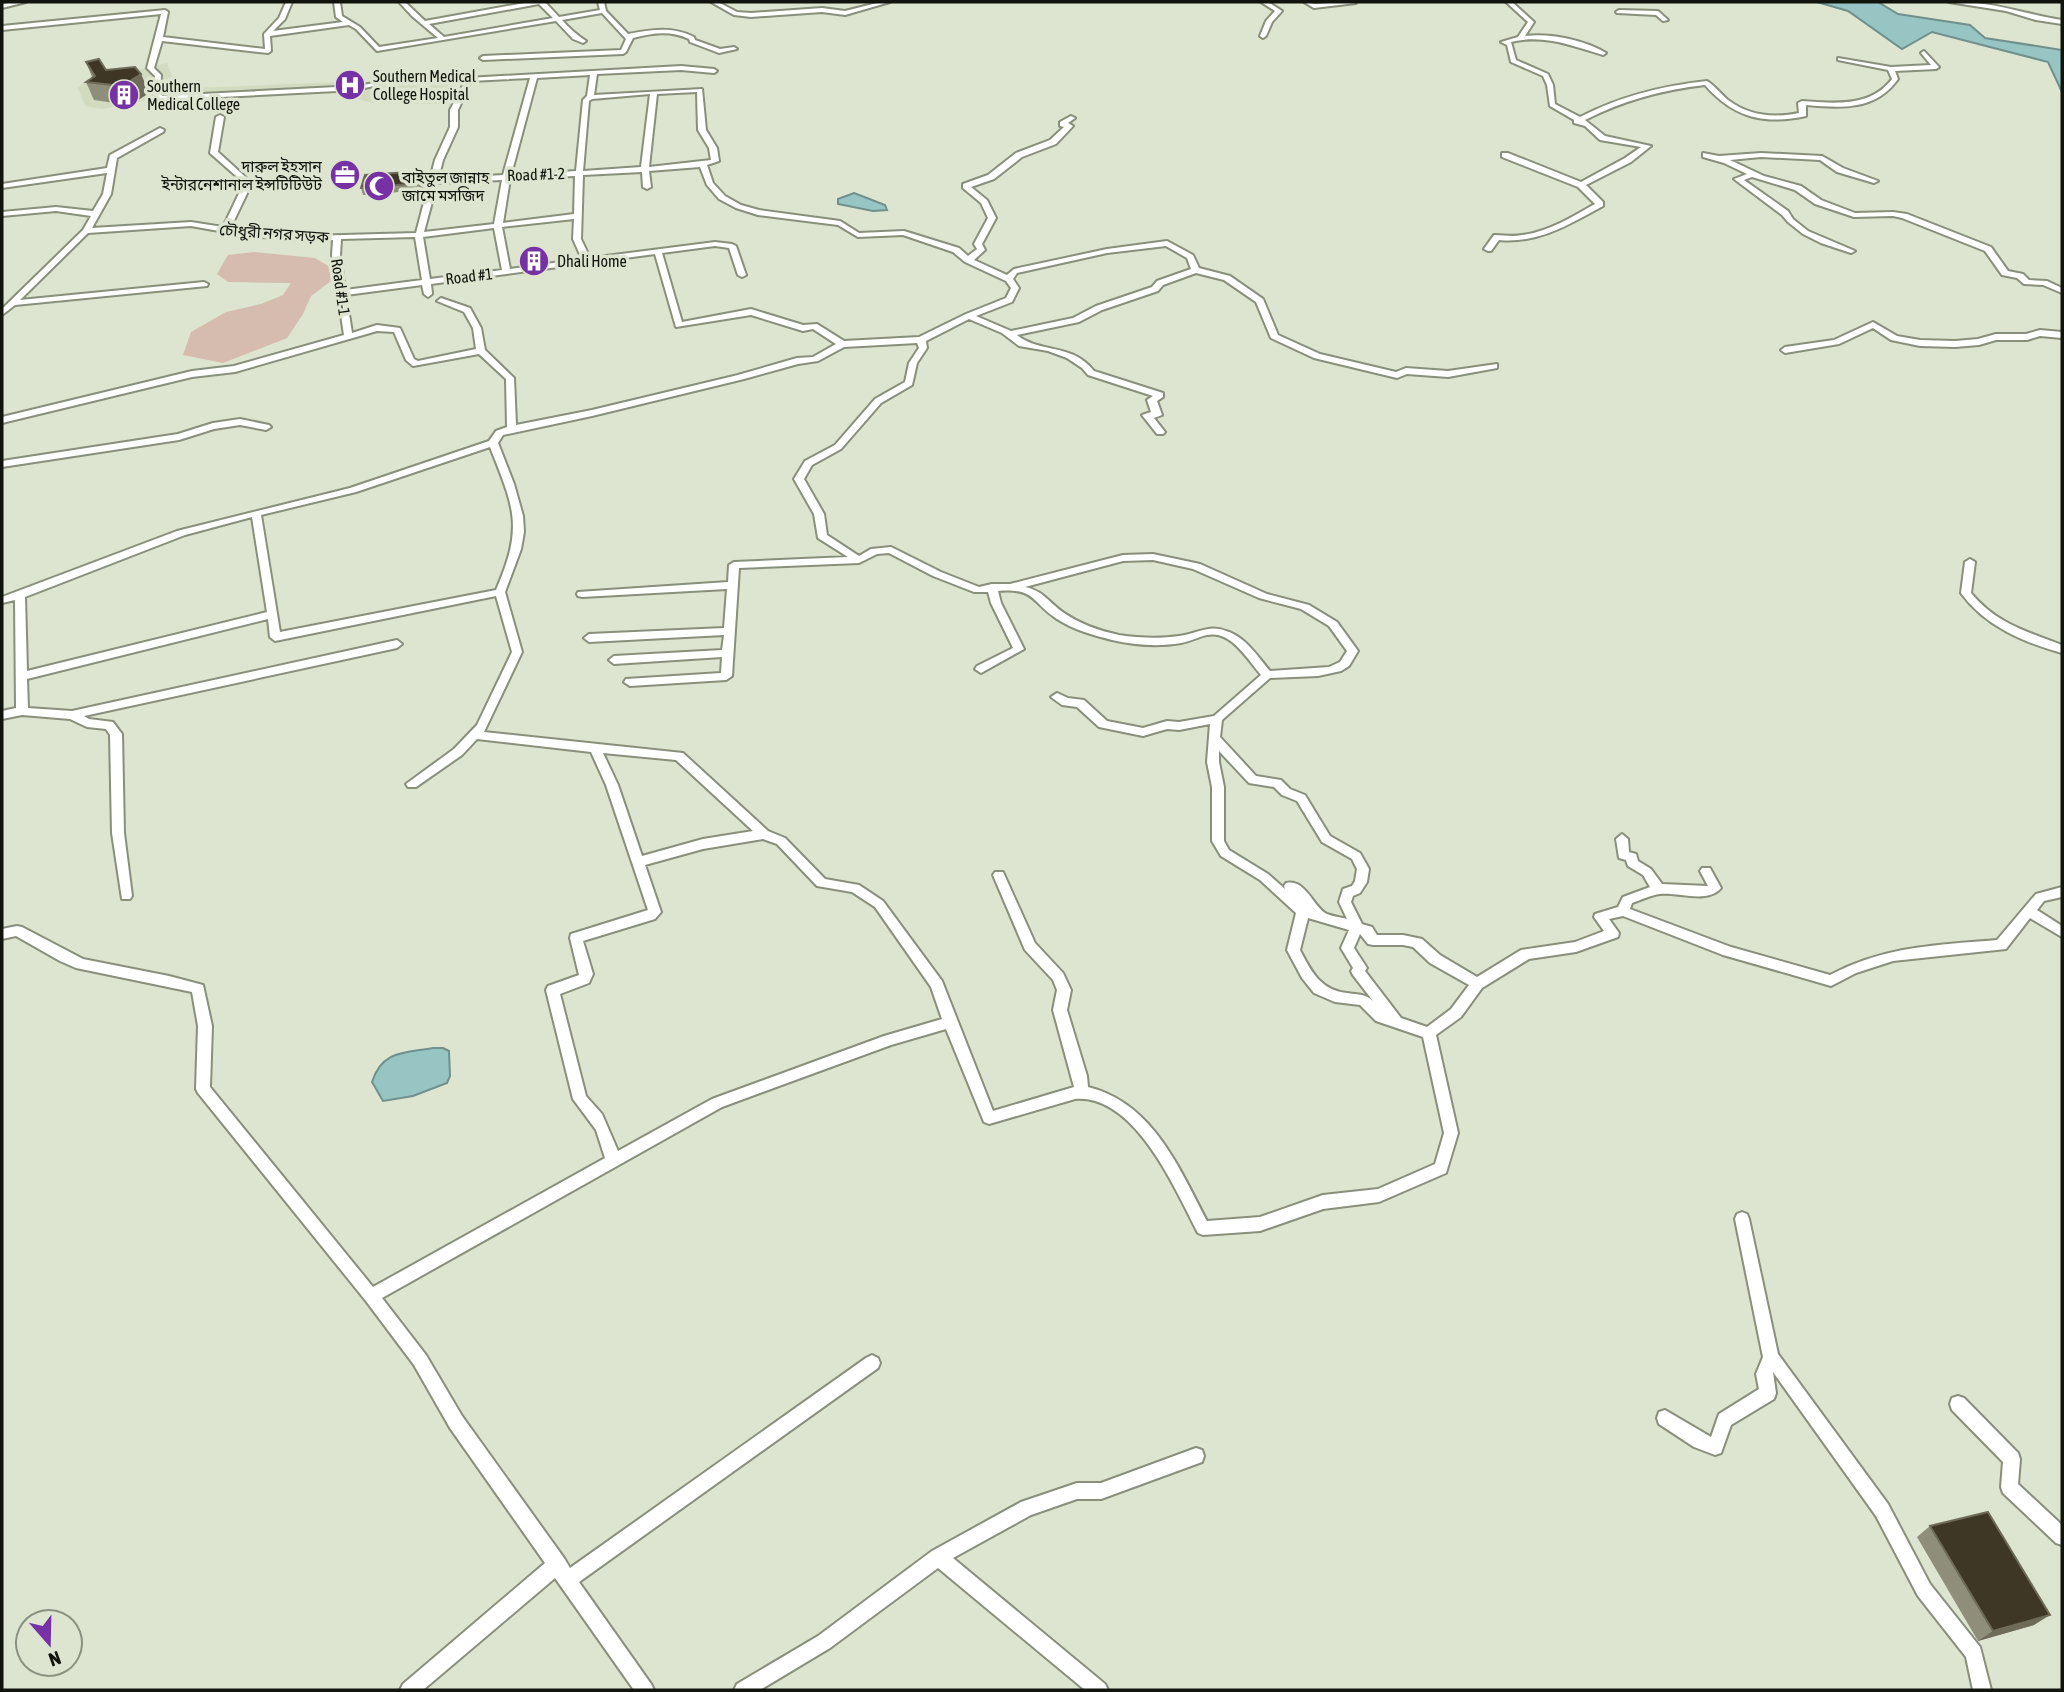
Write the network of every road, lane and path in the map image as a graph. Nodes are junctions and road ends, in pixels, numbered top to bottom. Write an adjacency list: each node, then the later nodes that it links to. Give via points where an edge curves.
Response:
1 (23, 2): 16 (street)
2 (289, 2): 27 (street, via 282,19)
3 (337, 2): 24 (street, via 339,17)
4 (402, 2): 25 (street)
5 (540, 2): 21 (street); 25 (street)
6 (601, 2): 18 (street)
7 (714, 2): 17 (street, via 736,14 751,15)
8 (847, 2): 17 (street)
9 (887, 2): 17 (street)
10 (1264, 2): 29 (street, via 1279,11)
11 (1307, 2): 15 (street, via 1314,6)
12 (1509, 2): 30 (street, via 1531,22)
13 (1649, 2): 20 (street, via 1649,9)
14 (1952, 2): 23 (street)
15 (1353, 3)
16 (2, 6)
17 (861, 9)
18 (603, 11): 21 (street); 28 (street)
19 (1619, 12): 20 (street)
20 (1658, 13): 22 (street)
21 (558, 19): 31 (street); 33 (street)
22 (1665, 20)
23 (2062, 22)
24 (351, 23): 27 (street); 31 (street, via 377,50)
25 (426, 23): 31 (street)
26 (2, 28): 32 (street, via 165,12)
27 (267, 34): 32 (street, via 268,51)
28 (630, 36): 34 (street, via 666,29 719,51); 37 (street, via 623,52)
29 (1263, 36)
30 (1521, 37): 35 (street, via 1543,36); 48 (street, via 1504,42 1510,44 1513,61 1546,75 1552,105)
31 (443, 38)
32 (159, 39): 43 (street, via 150,68 158,75 156,95 162,98)
33 (583, 41)
34 (734, 49)
35 (1603, 53)
36 (1924, 53): 39 (street, via 1936,67)
37 (483, 58)
38 (1840, 59): 39 (street)
39 (1891, 69): 48 (street, via 1895,79 1890,89 1870,101 1802,103 1803,114 1784,119 1739,111 1707,83 1657,88 1626,97)
40 (714, 71): 41 (street, via 681,68)
41 (594, 74): 42 (street); 45 (street)
42 (534, 76): 59 (street); 60 (street, via 469,79 454,110 454,127)
43 (375, 85)
44 (654, 92): 45 (street); 53 (street, via 700,89 702,130 715,161); 54 (street)
45 (590, 97): 56 (street, via 586,100)
46 (220, 117): 70 (street, via 214,153 248,183)
47 (1071, 118): 76 (street, via 1063,124 1069,127 1053,142 1019,155 991,177 966,186 984,202 992,218 978,244 981,250)
48 (1577, 121): 62 (street, via 1588,124 1603,138 1647,146)
49 (160, 130): 55 (street, via 113,157)
50 (1506, 155): 62 (street)
51 (1706, 155): 52 (street)
52 (1717, 159): 58 (street); 61 (street, via 1761,155 1822,158 1840,170)
53 (703, 164): 54 (street, Road #1-2); 76 (street, via 706,181 729,204 760,213 844,224 858,235 904,233 956,250)
54 (645, 168): 56 (street, Road #1-2); 64 (street)
55 (109, 170): 63 (street); 66 (street, via 107,194)
56 (580, 172): 59 (street, Road #1-2); 67 (street)
57 (427, 173): 60 (street, Road #1-2)
58 (1753, 174): 74 (street, via 1738,179 1786,213 1790,221); 84 (street, via 1797,188 1818,202 1854,215 1904,216 1988,249 2005,273)
59 (506, 175): 60 (street, Road #1-2); 68 (street)
60 (436, 176): 71 (street)
61 (1874, 181)
62 (1581, 185): 73 (street, via 1600,204 1552,230 1512,240 1497,237)
63 (2, 186)
64 (648, 187)
65 (2, 214): 66 (street, via 56,209)
66 (96, 214): 69 (street)
67 (578, 216): 68 (street, চৌধুরী নগর সড়ক); 77 (street, via 577,239)
68 (498, 226): 71 (street, চৌধুরী নগর সড়ক); 79 (street)
69 (86, 231): 70 (street, চৌধুরী নগর সড়ক, via 191,225); 88 (street)
70 (225, 231): 72 (street, চৌধুরী নগর সড়ক)
71 (419, 235): 72 (street, চৌধুরী নগর সড়ক); 82 (street)
72 (337, 237): 85 (street, Road #1-1)
73 (1488, 249)
74 (1851, 251)
75 (658, 252): 77 (street, Road #1); 80 (street, Road #1, via 732,246); 95 (street, via 680,325 751,312 803,328 814,326)
76 (968, 260): 81 (street)
77 (587, 261): 79 (street, Road #1)
78 (1196, 270): 81 (street, via 1190,257 1167,243 1027,268 1014,271); 91 (street, via 1076,320); 98 (street, via 1227,278 1260,301 1275,336 1317,356 1397,375 1406,371 1448,374)
79 (506, 271): 82 (street, Road #1)
80 (742, 275)
81 (1009, 279): 90 (street, via 1015,288 1009,300)
82 (426, 281): 85 (street, Road #1); 86 (street)
83 (204, 284): 88 (street)
84 (2062, 291)
85 (342, 293): 93 (street, Road #1-1)
86 (428, 294)
87 (441, 301): 97 (street, via 467,310 477,328)
88 (14, 303): 89 (street)
89 (2, 313)
90 (969, 316): 91 (street); 94 (street)
91 (1013, 333): 102 (street, via 1022,344 1048,348 1086,365 1091,373 1160,395 1152,400 1157,415 1147,415)
92 (2062, 335): 96 (street, via 1920,343 1894,338 1873,325 1836,342)
93 (348, 336): 97 (street, via 377,328 397,330 416,364); 99 (street, via 235,369 192,374)
94 (921, 340): 95 (street); 106 (street, via 923,348 913,363 909,383 878,401 838,447 808,463 799,479 819,514 822,536)
95 (842, 344): 101 (street, via 815,359)
96 (1786, 350)
97 (481, 351): 101 (street, via 510,378)
98 (1494, 366)
99 (2, 420)
100 (266, 426): 104 (street, via 240,422 180,437)
101 (512, 429): 103 (street, via 499,433)
102 (1160, 432)
103 (492, 443): 105 (street, via 354,490); 111 (street, via 515,495 521,531)
104 (2, 464)
105 (256, 513): 113 (street, via 181,533); 115 (street)
106 (859, 560): 108 (street, via 734,565); 109 (street, via 875,551 891,550 978,590)
107 (1970, 562): 119 (street, via 1966,593 1979,609 2002,626)
108 (733, 585): 112 (street); 116 (street)
109 (992, 587): 110 (street); 122 (street, via 1019,649)
110 (1010, 587): 123 (street, via 1035,592 1044,606 1070,624 1120,638 1165,641 1218,631 1240,642); 123 (street, via 1123,558 1153,557 1196,566 1263,596 1305,607 1333,624 1353,651 1344,665 1331,672)
111 (500, 592): 115 (street, via 275,637); 131 (street, via 517,652)
112 (582, 594)
113 (20, 595): 114 (street); 124 (street)
114 (2, 600)
115 (273, 614): 124 (street)
116 (730, 631): 117 (street); 120 (street)
117 (589, 638)
118 (397, 644): 129 (street)
119 (2062, 649)
120 (728, 653): 121 (street); 125 (street, via 723,677)
121 (614, 660)
122 (981, 669)
123 (1266, 675): 130 (street)
124 (23, 676): 127 (street)
125 (630, 682)
126 (1057, 697): 130 (street, via 1080,703 1103,724 1143,732)
127 (22, 711): 128 (street); 129 (street)
128 (2, 715)
129 (72, 715): 143 (street, via 88,723 109,725 116,734 118,833)
130 (1217, 719): 132 (street)
131 (474, 735): 133 (street); 134 (street)
132 (1214, 738): 146 (street, via 1218,841 1225,853 1264,877); 148 (street, via 1253,780 1277,783 1301,798 1326,839 1356,856 1363,869 1361,881 1356,890 1347,892 1345,902)
133 (595, 748): 135 (street, via 679,756); 137 (street)
134 (412, 784)
135 (764, 834): 137 (street, via 703,844); 153 (street, via 781,841 821,883 855,888 879,904 937,985)
136 (1622, 839): 141 (street, via 1623,855 1632,857 1632,863 1647,872)
137 (639, 862): 157 (street, via 654,915 576,938 584,979 553,990 580,1099 589,1105)
138 (1706, 871): 141 (street, via 1715,888 1710,891)
139 (999, 875): 156 (street, via 1030,946 1064,990 1060,1010)
140 (1290, 886): 147 (street)
141 (1658, 889): 145 (street, via 1627,900)
142 (2062, 892): 144 (street, via 2040,897)
143 (126, 896)
144 (2028, 910): 145 (street, via 2001,945 1879,957 1831,981 1774,966); 149 (street)
145 (1623, 911): 152 (street, via 1600,917 1613,933 1576,947 1526,954)
146 (1303, 912): 147 (street); 154 (street, via 1293,950 1313,987 1338,999 1363,1000 1381,1017)
147 (1323, 917): 148 (street); 151 (street, via 1343,933)
148 (1357, 927): 151 (street); 152 (street, via 1373,940 1417,943)
149 (2062, 932)
150 (2, 934): 159 (street, via 18,930 78,963 174,980 198,989 205,1026 202,1089)
151 (1347, 948): 154 (street, via 1358,971)
152 (1477, 984): 155 (street, via 1456,1013)
153 (950, 1021): 156 (street, via 989,1118); 157 (street, via 717,1103)
154 (1396, 1022): 155 (street)
155 (1429, 1033): 156 (street, via 1451,1133 1441,1168 1379,1195 1323,1202 1260,1224 1203,1228 1148,1131 1110,1100)
156 (1082, 1091)
157 (613, 1159): 159 (street)
158 (1742, 1219): 160 (street)
159 (371, 1296): 167 (street, via 420,1360 456,1422)
160 (1771, 1357): 163 (street, via 1764,1374 1768,1393 1725,1420 1715,1447); 173 (street, via 1882,1510 1924,1590 1974,1653)
161 (872, 1363): 168 (street)
162 (1958, 1404): 165 (street, via 2012,1459 2009,1487)
163 (1665, 1418)
164 (1196, 1456): 166 (street, via 1101,1491 1077,1491 1027,1508)
165 (2062, 1537)
166 (938, 1557): 171 (street, via 824,1642); 172 (street)
167 (558, 1564): 168 (street); 169 (street)
168 (569, 1579): 170 (street)
169 (409, 1690)
170 (645, 1690)
171 (743, 1690)
172 (1099, 1690)
173 (1982, 1690)

